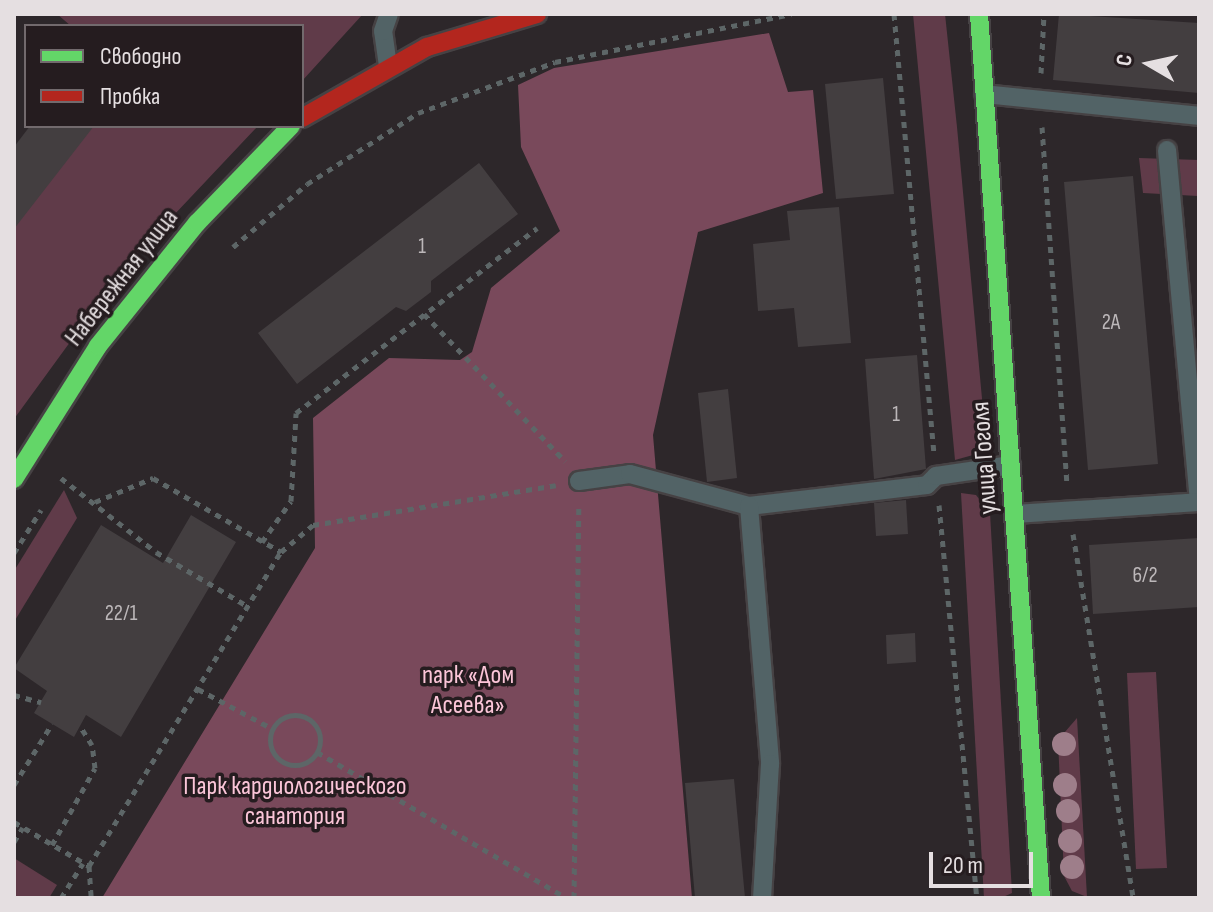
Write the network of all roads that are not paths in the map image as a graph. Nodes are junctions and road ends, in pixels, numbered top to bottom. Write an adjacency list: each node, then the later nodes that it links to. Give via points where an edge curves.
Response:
1 (389, 14): 4 (lane, via 383,31)
2 (537, 14): 4 (street, via 472,30)
3 (979, 14): 5 (street, улица Гоголя)
4 (388, 66): 7 (street)
5 (984, 94): 6 (lane); 10 (street, улица Гоголя)
6 (1199, 116)
7 (304, 117)
8 (289, 128): 11 (street, Набережная улица, via 197,223 98,346)
9 (1167, 150): 13 (lane)
10 (1012, 465): 14 (lane, via 936,476 927,485); 15 (street, улица Гоголя)
11 (14, 479)
12 (582, 481): 14 (lane, via 630,474)
13 (1199, 502): 15 (lane)
14 (749, 506): 16 (lane, via 770,764)
15 (1015, 514): 17 (street, улица Гоголя)
16 (762, 898)
17 (1041, 898)

